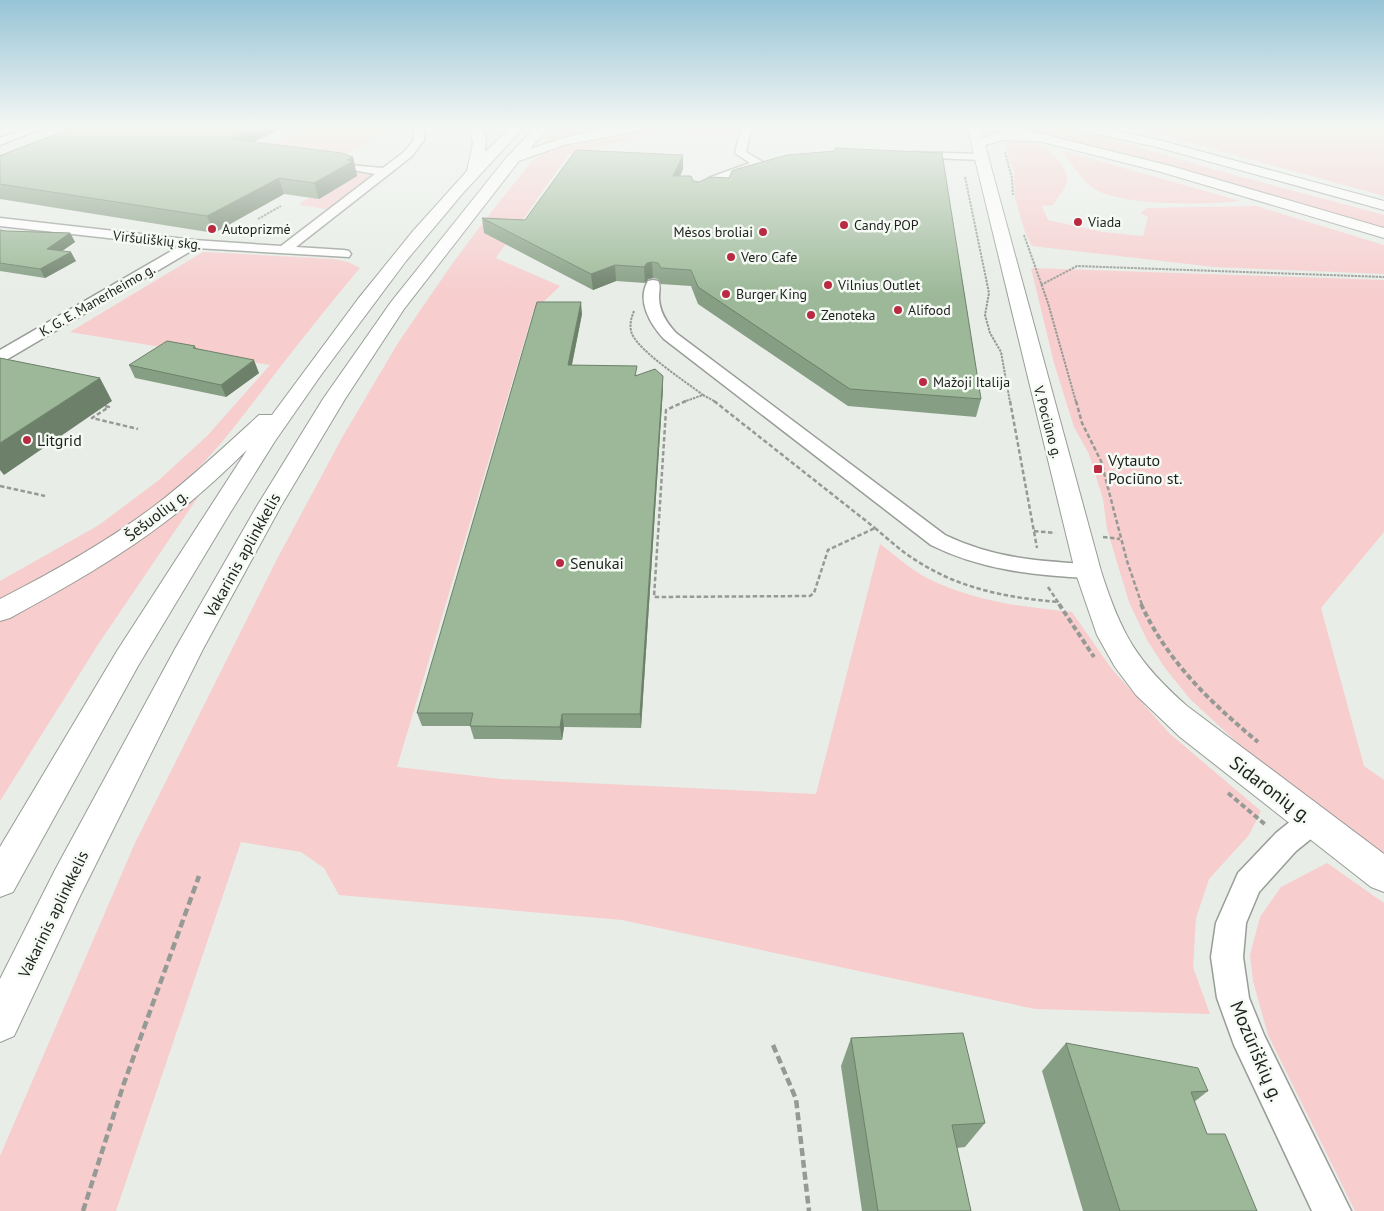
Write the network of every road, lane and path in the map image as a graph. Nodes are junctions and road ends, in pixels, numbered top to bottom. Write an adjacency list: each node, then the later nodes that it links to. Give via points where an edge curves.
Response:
1 (372, 183): 18 (street)
2 (466, 183): 24 (main road, via 399,259)
3 (494, 183): 39 (main road, Vakarinis aplinkkelis, via 397,306 334,399 269,506 193,641 68,882)
4 (710, 183): 9 (street)
5 (989, 183): 30 (main road, V. Pociūno g.)
6 (1012, 183): 10 (path)
7 (1212, 183): 16 (main road)
8 (1299, 183): 12 (main road)
9 (699, 191)
10 (1013, 198)
11 (282, 206): 13 (path)
12 (1384, 206)
13 (258, 219)
14 (0, 222): 17 (street, Viršuliškių skg.)
15 (1023, 233): 22 (path)
16 (1384, 233)
17 (194, 244): 18 (street, Viršuliškių skg.); 23 (street, K. G. E. Manerheimo g.)
18 (284, 250): 19 (street, Viršuliškių skg.)
19 (344, 254)
20 (1384, 277): 22 (path, via 1077,266)
21 (653, 284): 30 (street, via 654,316 670,336 938,540 957,550 1007,565)
22 (1042, 285): 34 (path, via 1081,420 1102,461 1120,539 1148,619 1161,643 1204,694)
23 (0, 357)
24 (294, 396): 32 (main road, Šešuolių g., via 182,497 145,525 98,556); 38 (main road, via 191,554 82,735)
25 (105, 406): 26 (path, via 109,407 92,418)
26 (138, 428)
27 (0, 486): 28 (path)
28 (45, 496)
29 (875, 528): 29 (path, via 713,400 703,395 666,410 654,597 810,596 814,593 828,550); 31 (path, via 916,561 970,588 1005,597)
30 (1088, 571): 33 (main road, V. Pociūno g., via 1099,609 1116,645)
31 (1059, 602)
32 (0, 611)
33 (1160, 701): 35 (main road, Sidaronių g., via 1199,735)
34 (1259, 743)
35 (1312, 821): 36 (main road, Sidaronių g.); 43 (street, Mozūriškių g., via 1286,842 1248,883 1231,923 1227,957 1233,998 1251,1044)
36 (1384, 875)
37 (199, 876): 41 (path, via 123,1086)
38 (0, 880)
39 (0, 1022)
40 (773, 1045): 42 (path, via 796,1099)
41 (84, 1211)
42 (809, 1211)
43 (1332, 1211)

